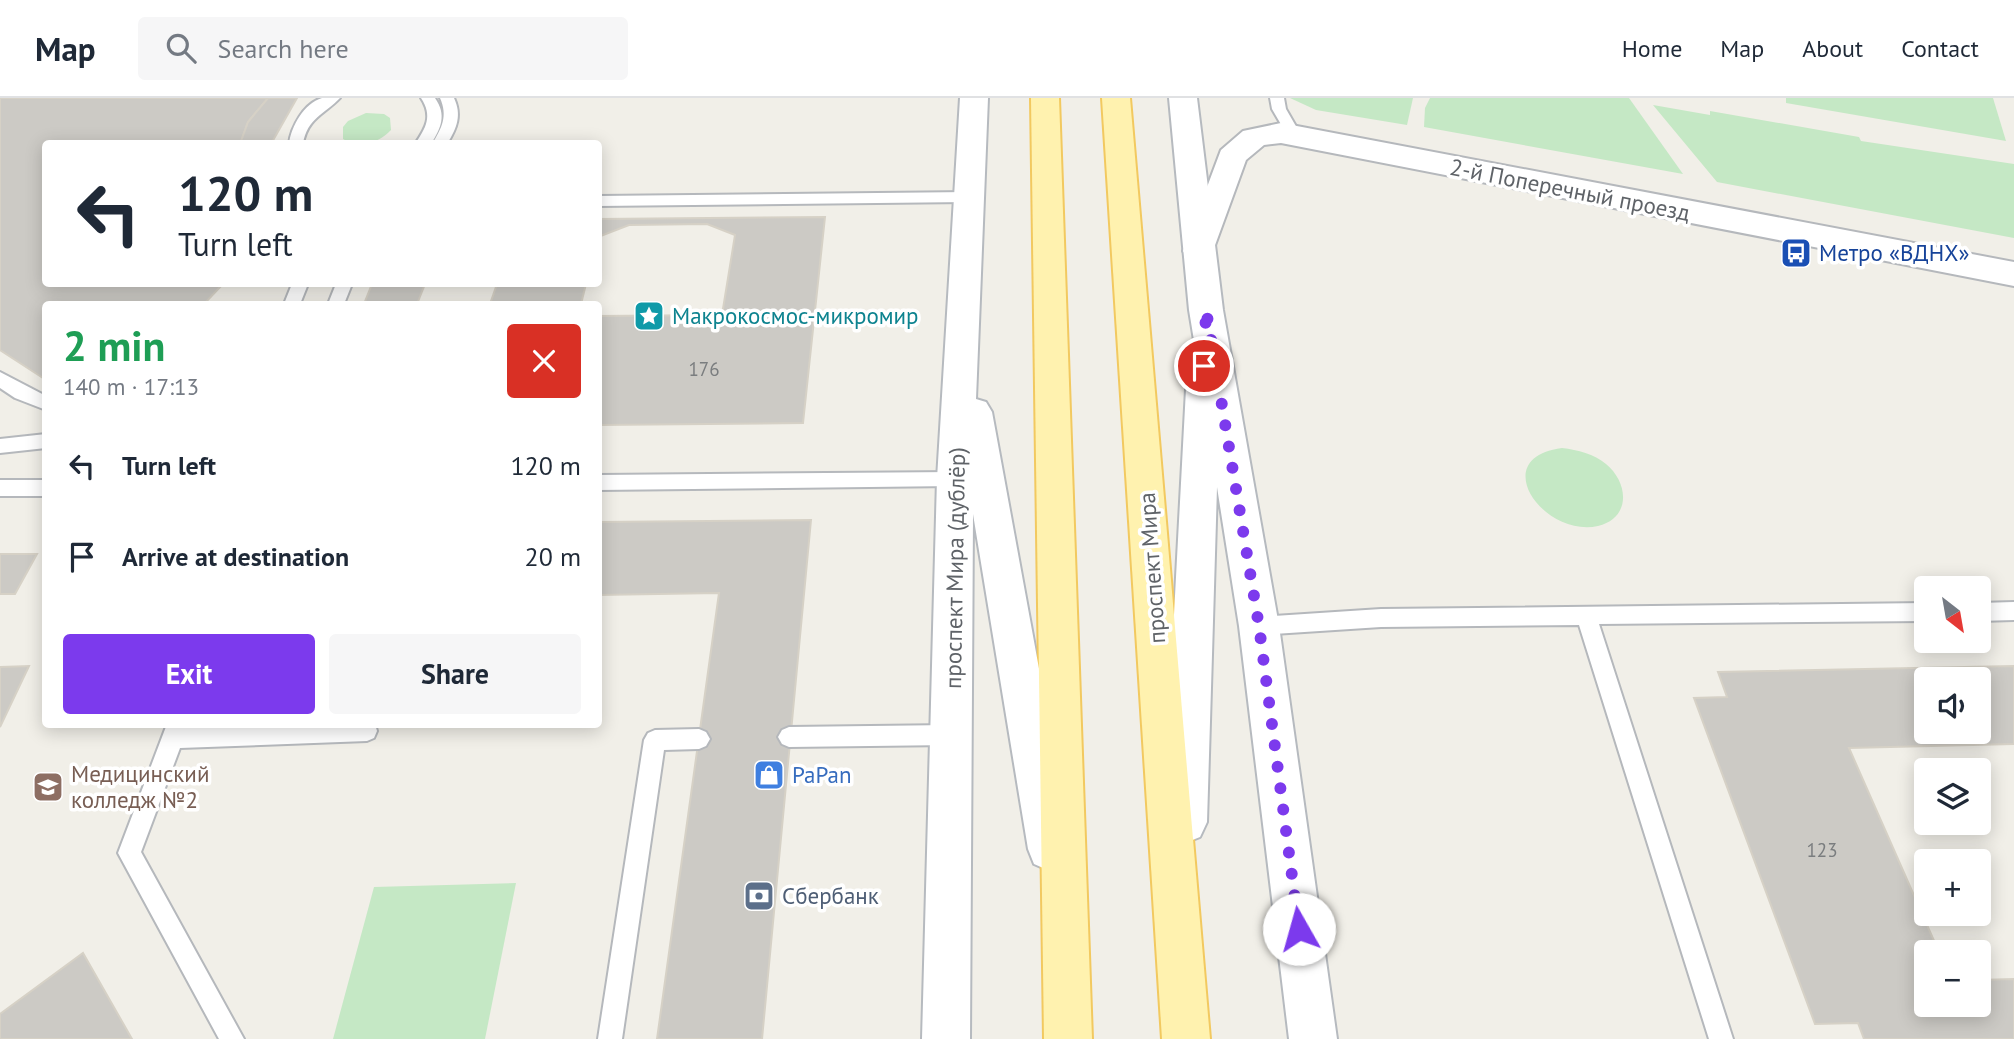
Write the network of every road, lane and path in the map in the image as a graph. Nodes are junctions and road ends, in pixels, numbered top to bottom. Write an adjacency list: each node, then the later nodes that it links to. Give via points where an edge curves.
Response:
1 (317, 98): 11 (lane, via 294,117)
2 (333, 98): 12 (lane, via 308,116)
3 (428, 98): 13 (lane, via 436,119)
4 (447, 98): 14 (lane, via 453,112)
5 (974, 98): 15 (main road, проспект Мира (дублёр))
6 (1045, 98): 40 (main road)
7 (1116, 98): 39 (main road, проспект Мира)
8 (1183, 98): 17 (main road)
9 (1277, 98): 10 (lane)
10 (1294, 135): 17 (main road, 2-й Поперечный проезд, via 1259,134 1232,156); 18 (main road, 2-й Поперечный проезд)
11 (284, 140)
12 (297, 140)
13 (425, 140)
14 (442, 140)
15 (969, 197): 16 (lane); 20 (main road, проспект Мира (дублёр))
16 (602, 201)
17 (1199, 251): 19 (main road)
18 (2014, 274)
19 (1206, 310): 33 (main road); 39 (main road)
20 (961, 341): 25 (main road, проспект Мира (дублёр)); 40 (main road)
21 (0, 379): 22 (lane)
22 (42, 401)
23 (42, 441): 24 (lane)
24 (0, 446)
25 (955, 480): 26 (lane); 36 (main road, проспект Мира (дублёр))
26 (602, 483)
27 (0, 488): 28 (lane)
28 (42, 488)
29 (2014, 611): 31 (lane)
30 (1914, 612): 32 (lane)
31 (1992, 612)
32 (1586, 615): 33 (lane, via 1364,618); 47 (lane)
33 (1259, 626): 46 (main road)
34 (175, 731): 35 (lane); 41 (lane, via 129,853)
35 (367, 731)
36 (951, 735): 37 (lane); 43 (main road, проспект Мира (дублёр))
37 (789, 737)
38 (699, 739): 42 (lane, via 655,740)
39 (1180, 947): 45 (main road, проспект Мира)
40 (1068, 954): 44 (main road)
41 (232, 1039)
42 (610, 1039)
43 (946, 1039)
44 (1068, 1039)
45 (1186, 1039)
46 (1313, 1039)
47 (1721, 1039)

